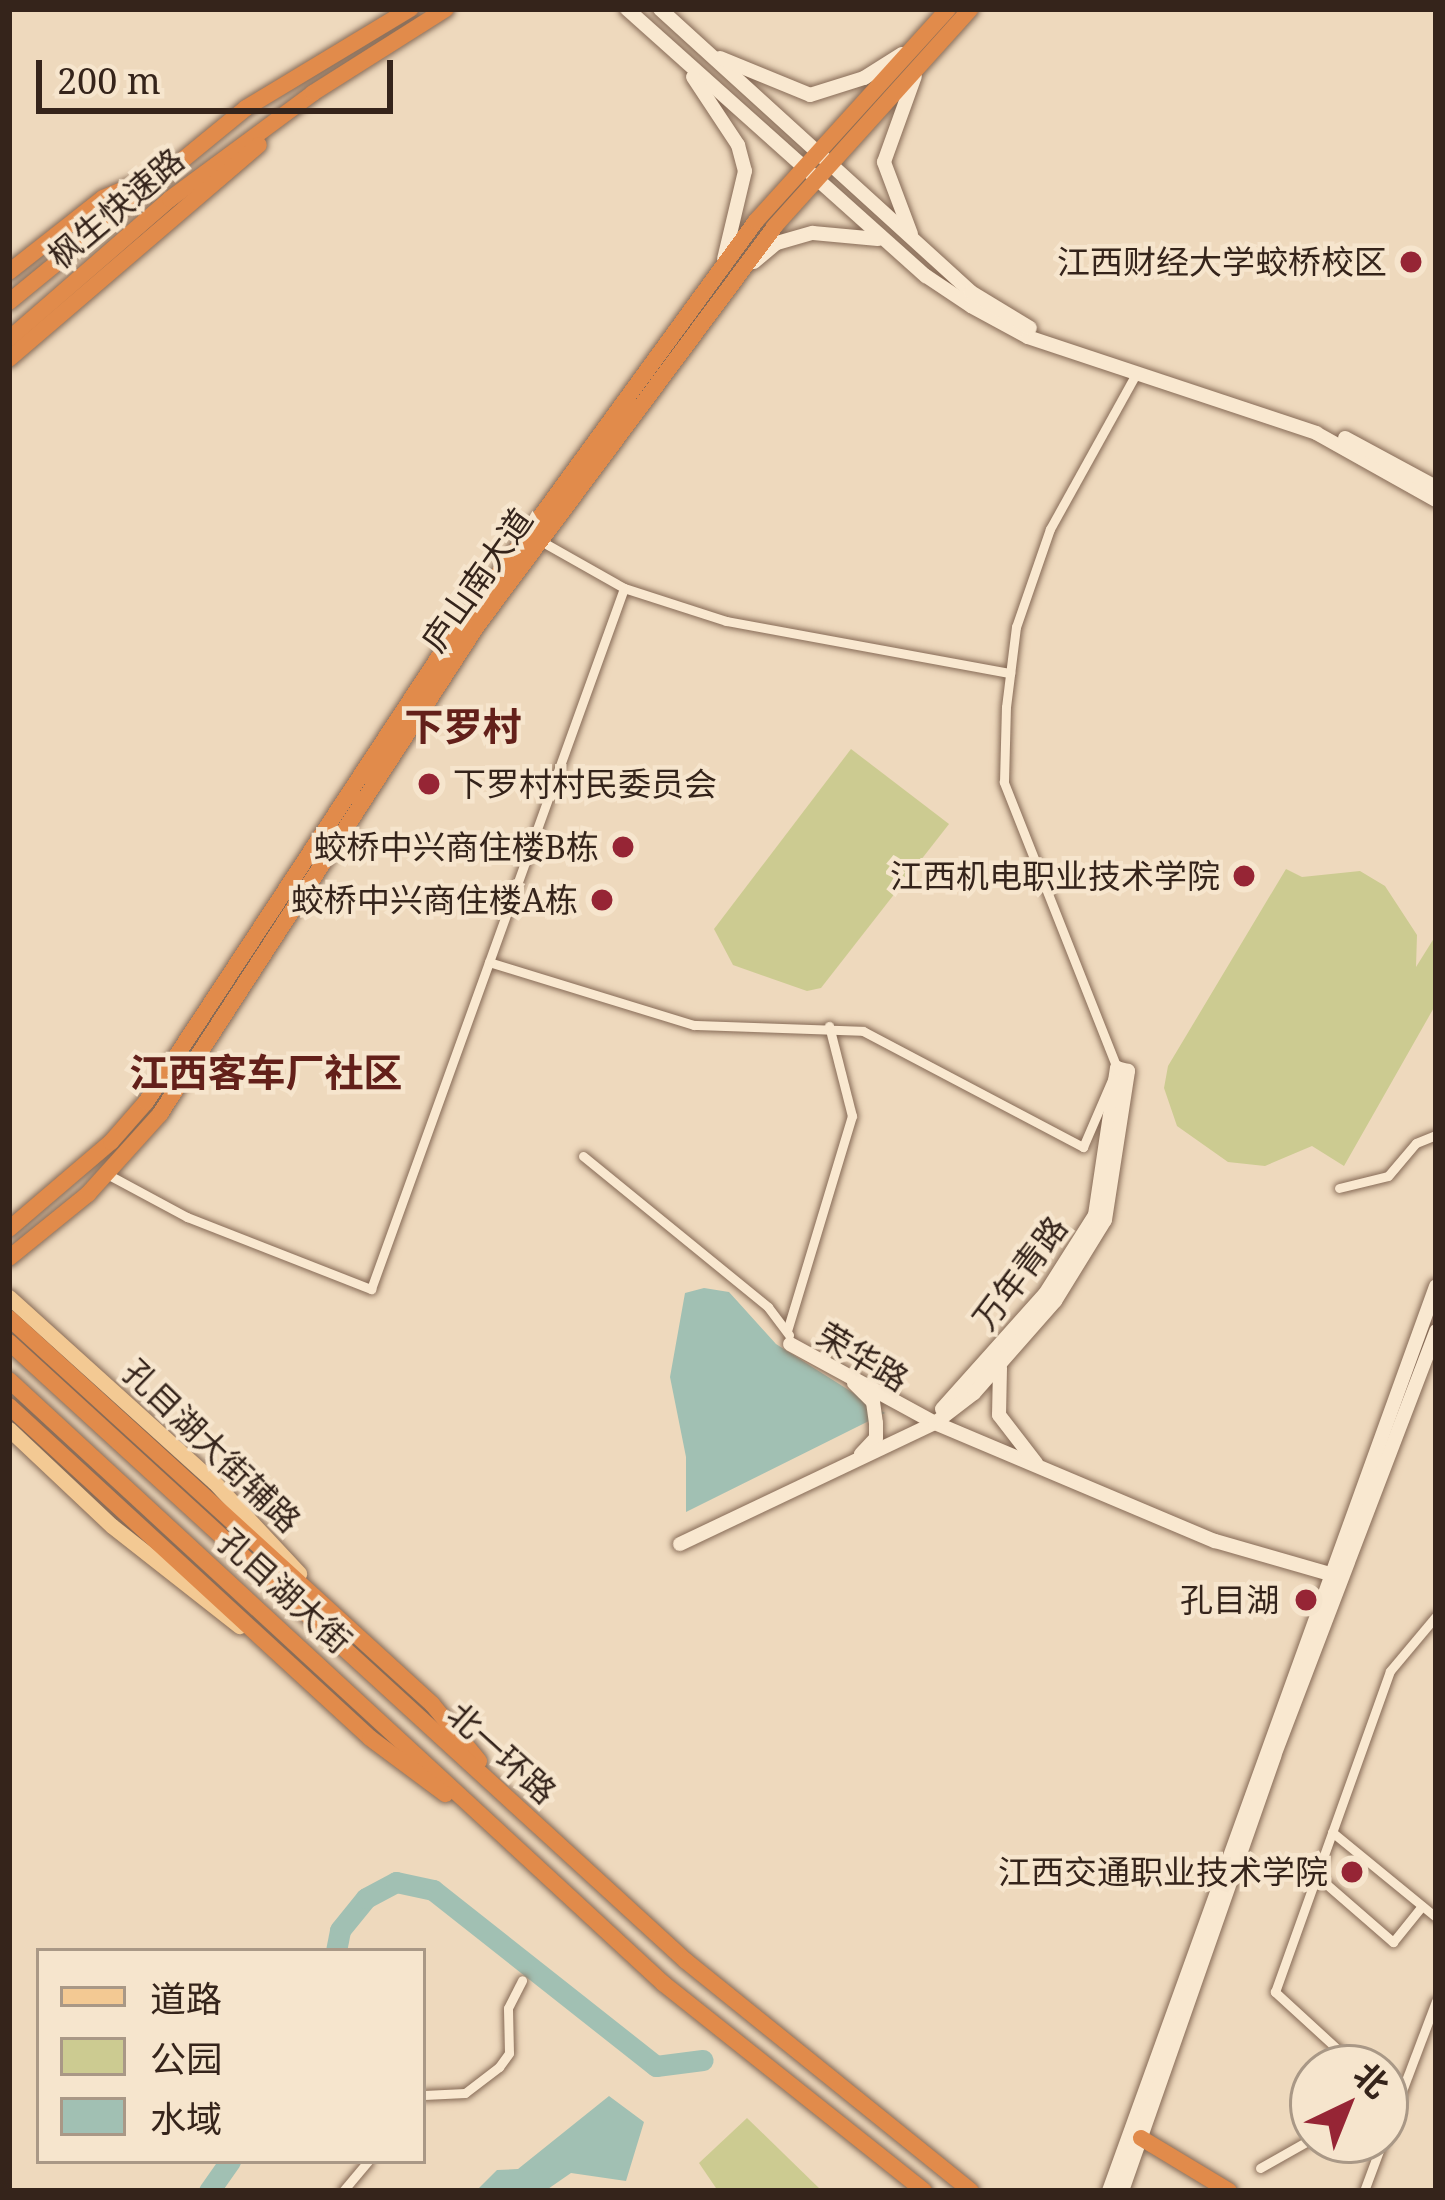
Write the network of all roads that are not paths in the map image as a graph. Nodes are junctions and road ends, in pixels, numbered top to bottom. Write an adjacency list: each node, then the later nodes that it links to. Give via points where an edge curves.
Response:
1 (410, 9): 12 (highway, 枫生快速路, via 246,108)
2 (446, 9): 10 (highway, 枫生快速路)
3 (627, 9): 7 (street)
4 (659, 9): 8 (street)
5 (948, 9): 9 (highway)
6 (970, 9): 9 (highway)
7 (658, 37): 11 (street); 16 (street, via 738,145 744,195)
8 (700, 47): 9 (street, via 810,95); 11 (street)
9 (918, 54): 11 (highway, 庐山南大道); 14 (street, via 884,162)
10 (313, 93): 18 (highway, 枫生快速路, via 170,199); 19 (highway)
11 (814, 166): 13 (street); 14 (street); 16 (highway, 庐山南大道)
12 (155, 176): 15 (highway, via 103,198); 17 (highway, 枫生快速路)
13 (887, 242): 16 (street, via 813,233 777,242); 20 (street, via 1028,337)
14 (916, 244): 21 (street, via 970,292 1029,328 1258,401)
15 (9, 272)
16 (729, 273): 23 (highway, 庐山南大道); 33 (highway, 庐山南大道, via 444,649 146,1102)
17 (9, 302)
18 (9, 339)
19 (9, 359)
20 (1137, 372): 22 (street, via 1316,433); 25 (street, via 1050,529 1016,627)
21 (1436, 487)
22 (1436, 500)
23 (540, 541): 24 (street); 31 (highway, 庐山南大道, via 204,1052)
24 (624, 588): 25 (street, via 726,621); 26 (street)
25 (1010, 673): 28 (street, via 1004,782)
26 (489, 962): 27 (street, via 694,1025); 31 (street, via 371,1289 187,1217)
27 (829, 1026): 28 (street, via 862,1031 1083,1148); 39 (street, via 852,1116)
28 (1117, 1068): 41 (street, 万年青路, via 1128,1071 1105,1220 1075,1274); 46 (street, 万年青路, via 1095,1215 1045,1294)
29 (1436, 1135): 32 (street, via 1416,1143 1388,1176)
30 (584, 1156): 39 (street)
31 (107, 1174): 34 (highway, 庐山南大道)
32 (1339, 1188)
33 (9, 1228)
34 (9, 1258)
35 (1436, 1286): 50 (street)
36 (9, 1297): 52 (main road, 孔目湖大街辅路, via 214,1482)
37 (9, 1318): 45 (highway)
38 (1436, 1331): 50 (street)
39 (790, 1335): 43 (street, 荣华路); 46 (street, 荣华路)
40 (9, 1342): 45 (highway, 北一环路)
41 (1004, 1358): 46 (street, 万年青路); 49 (street, via 995,1380 999,1415)
42 (9, 1380): 56 (highway, 孔目湖大街)
43 (854, 1382): 46 (street, 荣华路); 48 (street, via 873,1402 876,1423 876,1438)
44 (9, 1406): 53 (highway)
45 (104, 1416): 52 (highway); 54 (highway, 北一环路)
46 (929, 1423): 48 (street, 万年青路); 48 (street, 万年青路, via 680,1544); 49 (street, 荣华路); 50 (street, 荣华路, via 1214,1548)
47 (9, 1429): 53 (main road, via 112,1526)
48 (861, 1454)
49 (1040, 1467): 50 (street, 荣华路)
50 (1334, 1580): 65 (street)
51 (1436, 1616): 55 (street, via 1390,1671)
52 (366, 1645): 54 (highway, via 432,1704)
53 (303, 1678): 56 (highway)
54 (513, 1804): 66 (highway, 北一环路)
55 (1332, 1832): 57 (street); 58 (street)
56 (518, 1848): 71 (highway, 北一环路, via 664,1984)
57 (1317, 1876): 58 (street, via 1393,1942); 62 (street, via 1275,1992)
58 (1422, 1906): 59 (street)
59 (1436, 1917)
60 (522, 1979): 64 (street, via 508,2008 509,2053 499,2067 465,2092)
61 (1436, 2001): 63 (street)
62 (1332, 2044)
63 (1409, 2073)
64 (426, 2095)
65 (1136, 2134): 74 (street); 75 (street); 76 (highway)
66 (908, 2145): 72 (highway, 北一环路); 73 (street)
67 (1289, 2152): 69 (street)
68 (366, 2164): 70 (street)
69 (1260, 2168)
70 (343, 2191)
71 (924, 2191)
72 (971, 2191)
73 (985, 2191)
74 (1109, 2191)
75 (1122, 2191)
76 (1228, 2191)

